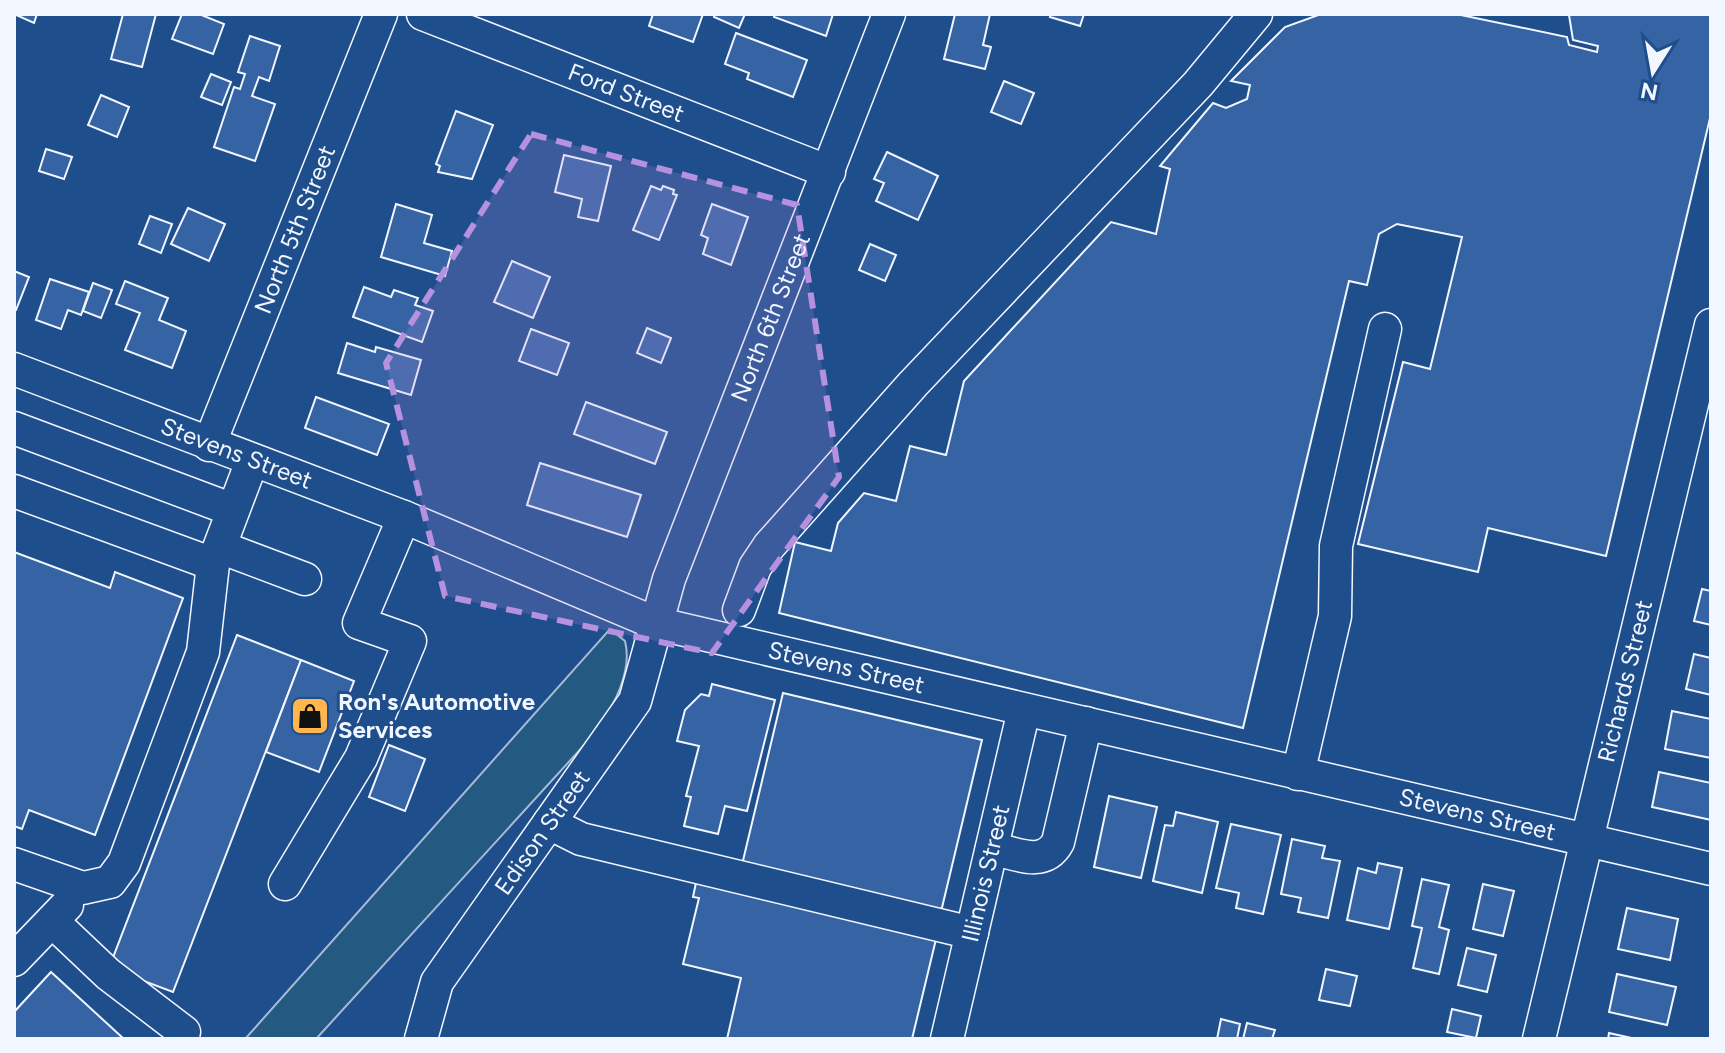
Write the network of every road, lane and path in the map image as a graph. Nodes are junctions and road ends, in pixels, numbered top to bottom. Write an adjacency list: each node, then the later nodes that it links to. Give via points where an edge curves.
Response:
1 (381, 14): 11 (street, North 5th Street)
2 (423, 14): 5 (street, Ford Street)
3 (889, 14): 5 (street, North 6th Street)
4 (1256, 14): 18 (street, via 1198,84 913,384 769,546)
5 (829, 172): 19 (street, North 6th Street)
6 (1711, 325): 9 (street, Richards Street)
7 (1385, 329): 22 (street, via 1336,546 1335,616)
8 (14, 369): 11 (street, Stevens Street)
9 (1703, 393): 24 (street, Richards Street)
10 (14, 428): 14 (street)
11 (209, 445): 12 (street, Stevens Street)
12 (252, 461): 14 (street); 15 (street, Stevens Street)
13 (14, 491): 16 (street)
14 (233, 510): 16 (street)
15 (404, 517): 19 (street, Stevens Street); 28 (street, via 359,623 410,641 361,758)
16 (216, 555): 17 (street); 29 (street, via 203,652 124,863 110,882)
17 (305, 579)
18 (739, 610)
19 (655, 623): 20 (street, Stevens Street); 23 (street, Edison Street, via 635,701)
20 (1024, 710): 21 (street, Stevens Street); 25 (street, Illinois Street)
21 (1086, 723): 22 (street, Stevens Street); 25 (street, via 1052,853 1040,859)
22 (1298, 774): 24 (street, Stevens Street)
23 (549, 823): 31 (street, via 581,839); 34 (street, Edison Street, via 437,982)
24 (1586, 840): 27 (street, Stevens Street); 36 (street, Richards Street)
25 (992, 848): 31 (street, Illinois Street)
26 (14, 864): 29 (street)
27 (1711, 869)
28 (285, 884)
29 (83, 888): 30 (street)
30 (52, 921): 32 (street); 33 (street, via 108,974)
31 (972, 933): 35 (street, Illinois Street)
32 (14, 960)
33 (184, 1032)
34 (429, 1038)
35 (947, 1039)
36 (1539, 1039)

